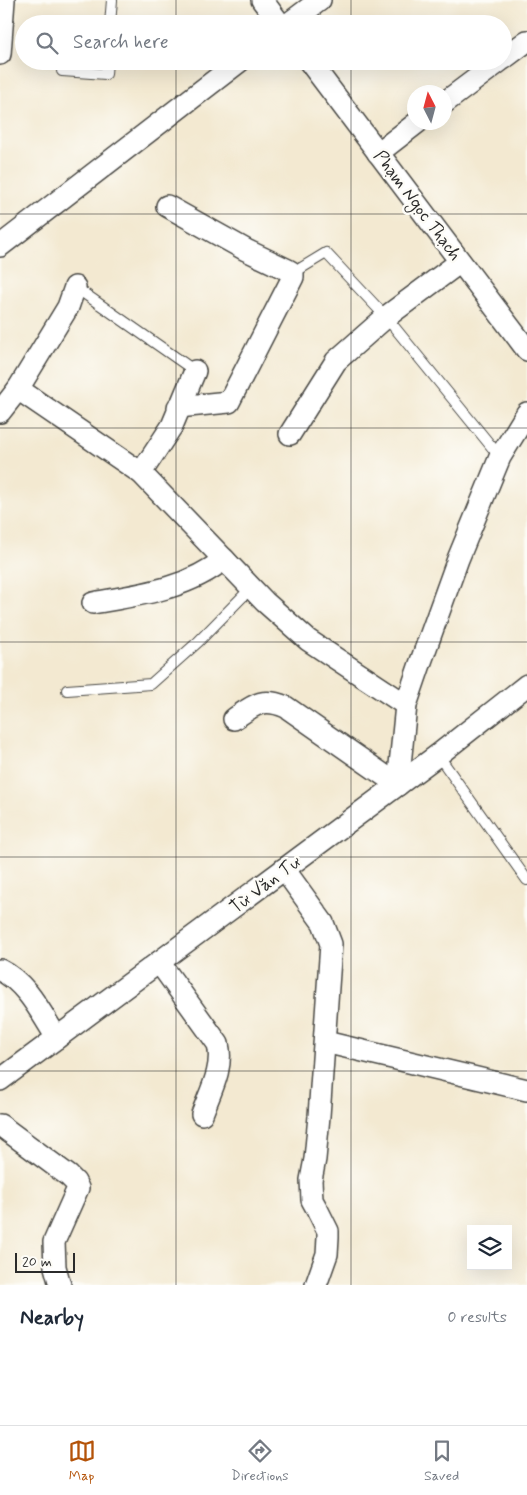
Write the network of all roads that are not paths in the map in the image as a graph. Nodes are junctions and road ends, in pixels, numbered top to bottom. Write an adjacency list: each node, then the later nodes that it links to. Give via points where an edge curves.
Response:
1 (112, 0): 5 (lane)
2 (262, 0): 6 (street)
3 (320, 0): 7 (street)
4 (3, 4): 10 (street)
5 (111, 15)
6 (273, 15)
7 (300, 15)
8 (527, 41): 9 (street)
9 (512, 52)
10 (0, 54)
11 (62, 70): 12 (lane, via 106,74)
12 (106, 70)
13 (228, 70): 20 (street)
14 (316, 70): 18 (street, Phạm Ngọc Thạch)
15 (488, 70): 16 (street)
16 (452, 97)
17 (407, 130): 18 (street)
18 (378, 152): 21 (street, Phạm Ngọc Thạch)
19 (168, 206): 22 (street)
20 (0, 246)
21 (460, 262): 24 (street); 25 (street, Phạm Ngọc Thạch)
22 (293, 273): 24 (lane, via 326,253); 28 (street, via 290,285 229,402)
23 (74, 287): 26 (lane); 27 (street, via 68,307)
24 (386, 317): 31 (street, via 336,362); 32 (lane)
25 (527, 350)
26 (195, 371): 28 (street)
27 (18, 389): 29 (street); 33 (street)
28 (178, 407): 33 (street, via 172,426)
29 (0, 412)
30 (527, 413): 32 (street)
31 (290, 434)
32 (500, 456): 39 (street, via 458,559)
33 (141, 473): 34 (street)
34 (224, 559): 35 (street); 36 (street, via 192,579 141,595)
35 (251, 588): 38 (lane, via 151,684); 39 (street, via 308,640)
36 (93, 603)
37 (527, 685): 41 (street, Từ Văn Tư)
38 (67, 690)
39 (406, 705): 42 (street)
40 (234, 719): 42 (street, via 255,704 278,704)
41 (438, 755): 42 (street, Từ Văn Tư); 44 (lane)
42 (398, 785): 43 (street, Từ Văn Tư)
43 (284, 870): 45 (street, Từ Văn Tư); 48 (street, via 323,923 331,944)
44 (527, 880)
45 (159, 962): 47 (street, Từ Văn Tư); 51 (street, via 218,1044 220,1066)
46 (0, 970): 47 (street, via 12,976 31,997)
47 (57, 1038): 49 (street, Từ Văn Tư)
48 (325, 1042): 50 (street); 54 (street, via 315,1159 310,1180 312,1200 328,1237 327,1254)
49 (0, 1080)
50 (527, 1090)
51 (202, 1114)
52 (0, 1125): 53 (street, via 76,1182 78,1188 54,1242)
53 (60, 1285)
54 (316, 1285)

